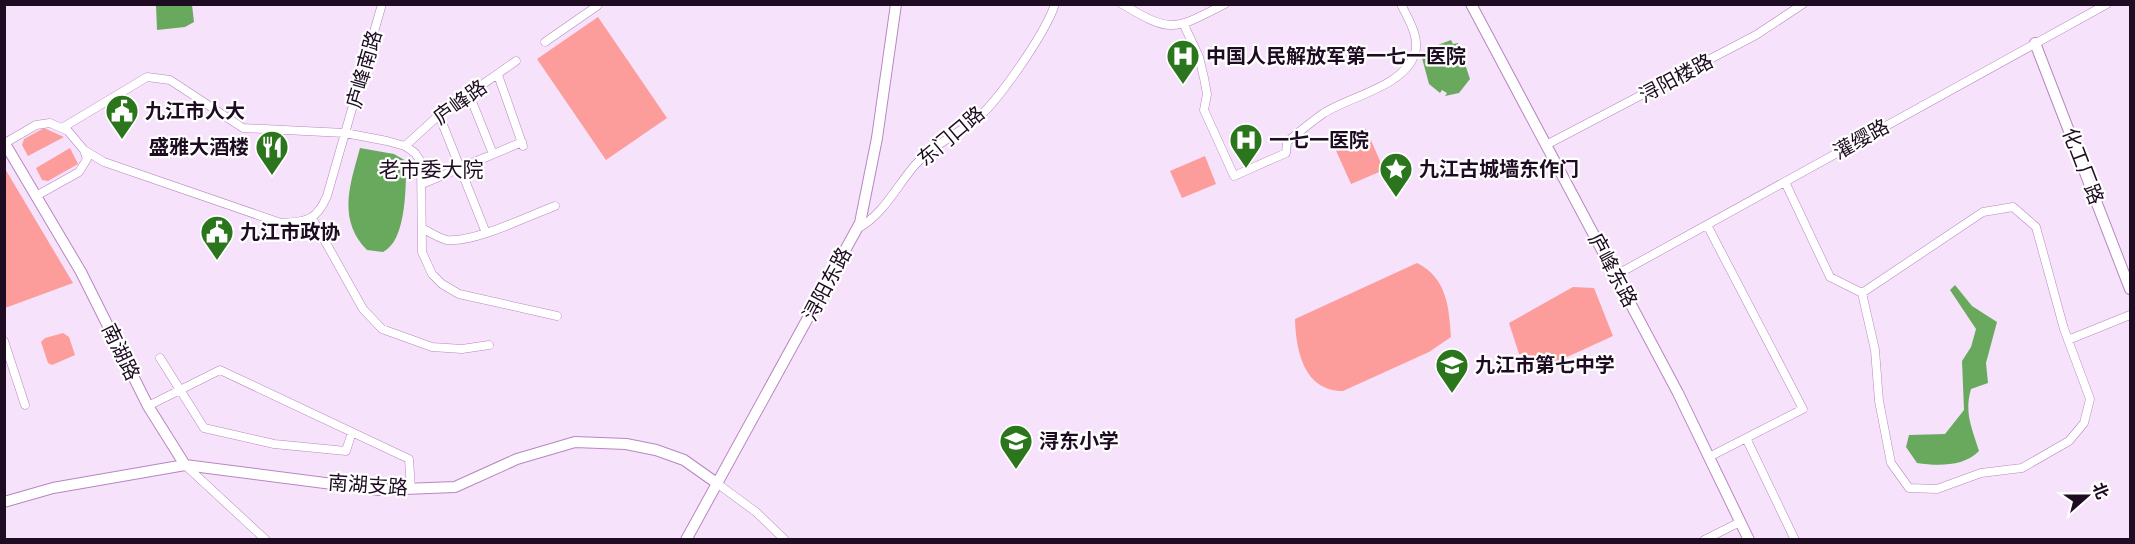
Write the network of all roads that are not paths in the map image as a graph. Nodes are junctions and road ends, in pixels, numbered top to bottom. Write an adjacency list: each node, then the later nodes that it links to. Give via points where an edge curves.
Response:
1 (382, 4): 19 (street, 庐峰南路)
2 (896, 4): 33 (street, 浔阳东路, via 877,138)
3 (1055, 4): 33 (street, 东门口路, via 1042,33 975,121 941,142 915,165 881,210)
4 (1122, 4): 11 (street, via 1152,23 1167,27)
5 (1225, 4): 11 (street)
6 (1401, 4): 11 (street, via 1416,45 1401,75 1325,112 1287,142 1286,153 1234,176 1204,110 1204,78)
7 (1471, 4): 22 (street, 庐峰东路)
8 (1803, 4): 22 (street, 浔阳楼路, via 1756,34)
9 (2107, 4): 13 (street, 灌缨路)
10 (597, 6): 12 (street)
11 (1184, 25)
12 (545, 42)
13 (2035, 43): 26 (street, 灌缨路); 36 (street, 化工厂路)
14 (516, 61): 15 (street, 庐峰路)
15 (498, 75): 16 (street, 庐峰路); 24 (street, via 523,144)
16 (470, 94): 17 (street, 庐峰路); 24 (street)
17 (439, 115): 21 (street, 庐峰路); 25 (street)
18 (62, 128): 19 (street, via 147,77 170,80 243,128); 20 (street, via 43,123); 23 (street)
19 (345, 133): 21 (street); 30 (street, 庐峰南路, via 327,196)
20 (5, 143): 28 (street, 南湖路)
21 (405, 146): 27 (street, via 421,162)
22 (1546, 146): 35 (street, 庐峰东路)
23 (84, 150): 28 (street, via 87,159 79,172); 30 (street, via 104,162 281,223)
24 (493, 154): 25 (street)
25 (461, 168): 27 (street); 34 (street)
26 (1785, 182): 31 (street, 灌缨路); 37 (street, via 1830,277)
27 (422, 184): 32 (street)
28 (36, 196): 46 (street, 南湖路, via 81,272)
29 (555, 206): 34 (street)
30 (312, 218): 42 (street, via 363,309 382,329 432,347 462,349)
31 (1707, 225): 35 (street, 灌缨路); 48 (street, via 1803,409)
32 (422, 228): 34 (street, via 446,240); 39 (street, via 422,252 427,264 450,290)
33 (857, 229): 51 (street, 浔阳东路)
34 (486, 233)
35 (1616, 275): 49 (street, 庐峰东路)
36 (2130, 289)
37 (1862, 293): 40 (street, via 1983,212 2013,207 2036,226); 40 (street, via 1875,350 1879,401 1891,463 1909,488 1937,489 1982,473 2022,468 2069,441 2084,423 2090,399)
38 (2130, 315): 40 (street)
39 (557, 316)
40 (2068, 340)
41 (4, 341): 45 (street)
42 (489, 345)
43 (160, 358): 44 (street)
44 (179, 390): 46 (street); 47 (street, via 220,370); 47 (street, via 204,428 274,444 346,452)
45 (25, 405)
46 (148, 406): 50 (street, 南湖路)
47 (352, 432): 52 (street, via 409,459)
48 (1746, 438): 49 (street); 60 (street)
49 (1709, 457): 54 (street, 庐峰东路)
50 (185, 465): 52 (street, 南湖支路, via 379,490); 53 (street, 南湖支路, via 53,488); 55 (street, 南湖路)
51 (718, 484): 52 (street, 南湖支路, via 684,460 656,450 626,444 574,442 517,459 455,487); 56 (street, 浔阳东路); 57 (street)
52 (411, 489)
53 (4, 502)
54 (1740, 522): 58 (street); 59 (street, 庐峰东路)
55 (266, 540)
56 (686, 540)
57 (785, 540)
58 (1704, 540)
59 (1749, 540)
60 (1795, 540)

